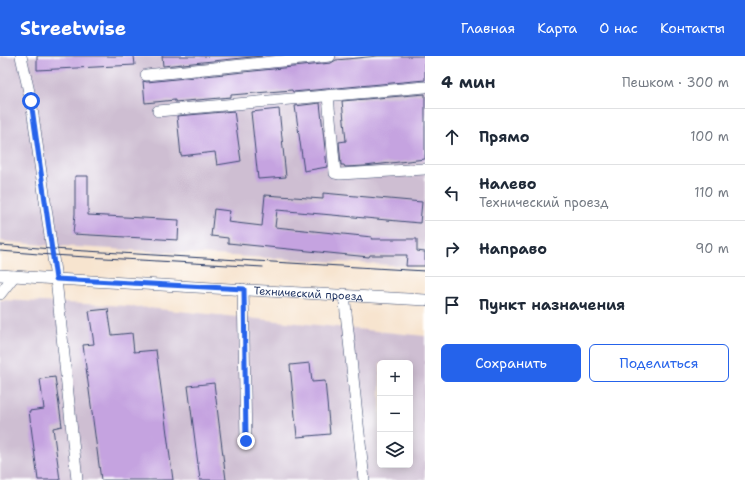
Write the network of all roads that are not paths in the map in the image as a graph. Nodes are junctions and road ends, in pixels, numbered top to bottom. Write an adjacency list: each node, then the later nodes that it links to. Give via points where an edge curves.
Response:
1 (21, 56): 10 (street, via 31,101)
2 (326, 56): 3 (street)
3 (146, 75)
4 (425, 87): 5 (street)
5 (328, 96): 6 (street); 7 (street, via 335,172 340,174)
6 (158, 111)
7 (425, 169)
8 (0, 275): 9 (street, Технический проезд)
9 (14, 276): 10 (street, Технический проезд); 12 (street)
10 (56, 279): 11 (street, Технический проезд); 16 (street)
11 (244, 289): 13 (street, Технический проезд); 15 (street)
12 (0, 294)
13 (344, 294): 14 (street, Технический проезд); 17 (street)
14 (425, 300)
15 (246, 441)
16 (77, 480)
17 (364, 480)

